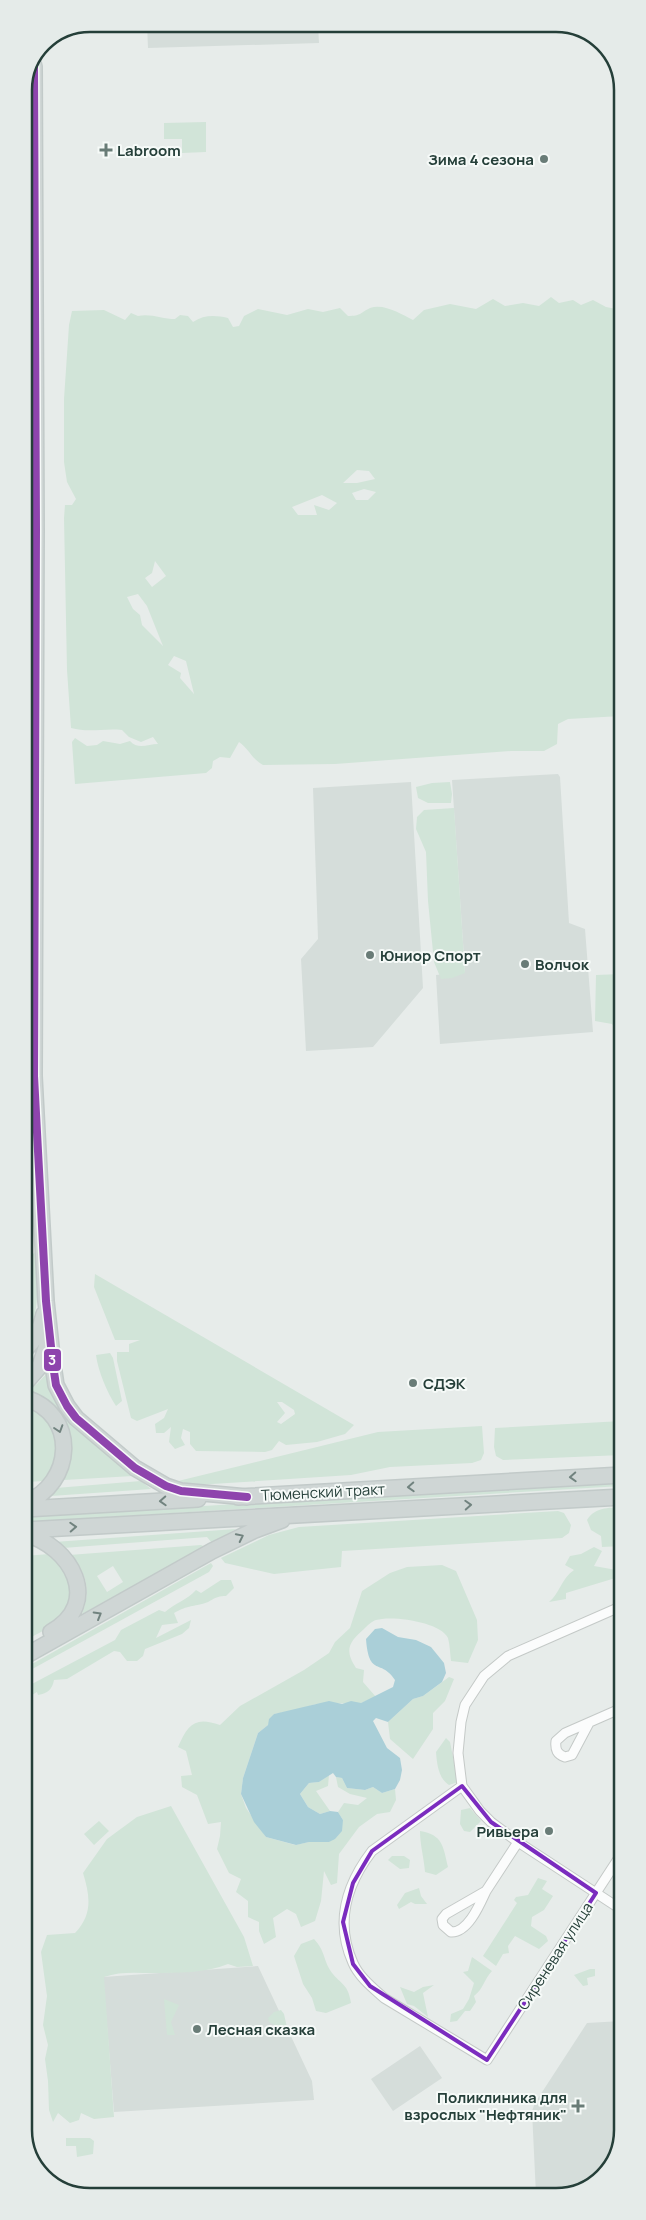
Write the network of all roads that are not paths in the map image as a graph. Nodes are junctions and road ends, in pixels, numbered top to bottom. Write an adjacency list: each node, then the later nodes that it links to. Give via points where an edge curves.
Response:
1 (34, 79): 2 (main road, via 35,245)
2 (32, 258)
3 (32, 397): 5 (main road, via 36,529)
4 (32, 1070): 5 (main road)
5 (34, 1076): 6 (main road)
6 (46, 1301): 7 (main road); 8 (main road, via 39,1332)
7 (49, 1339): 9 (main road, via 40,1366); 12 (main road, via 56,1384 67,1406 76,1418 135,1468 181,1491)
8 (32, 1343)
9 (32, 1375)
10 (32, 1400): 14 (main road, one-way to 14, via 48,1410 56,1420 64,1446 56,1477)
11 (614, 1475): 12 (main road, Тюменский тракт, one-way to 12)
12 (247, 1497): 15 (main road, Тюменский тракт, one-way to 15)
13 (614, 1497): 16 (main road, Тюменский тракт, one-way to 13)
14 (32, 1499)
15 (32, 1509)
16 (332, 1512): 17 (main road, Тюменский тракт, one-way to 16); 21 (main road, one-way to 16, via 255,1530 278,1521)
17 (32, 1532)
18 (32, 1535): 20 (main road, via 58,1551 68,1563 78,1587 78,1602 72,1615 61,1626)
19 (614, 1610): 24 (street, via 508,1656 484,1676 465,1705 461,1722 458,1754)
20 (32, 1642)
21 (32, 1652)
22 (614, 1712): 23 (street)
23 (589, 1723)
24 (462, 1786): 25 (street, via 480,1811); 28 (street, Сиреневая улица, via 372,1851 362,1864 346,1902 343,1922 354,1964 370,1986 384,1998 487,2060)
25 (518, 1842): 27 (street); 28 (street)
26 (614, 1865): 28 (street, Сиреневая улица)
27 (486, 1891): 27 (street, via 446,1914 442,1919 443,1925 451,1932 458,1932)
28 (596, 1893): 29 (street)
29 (614, 1905)

